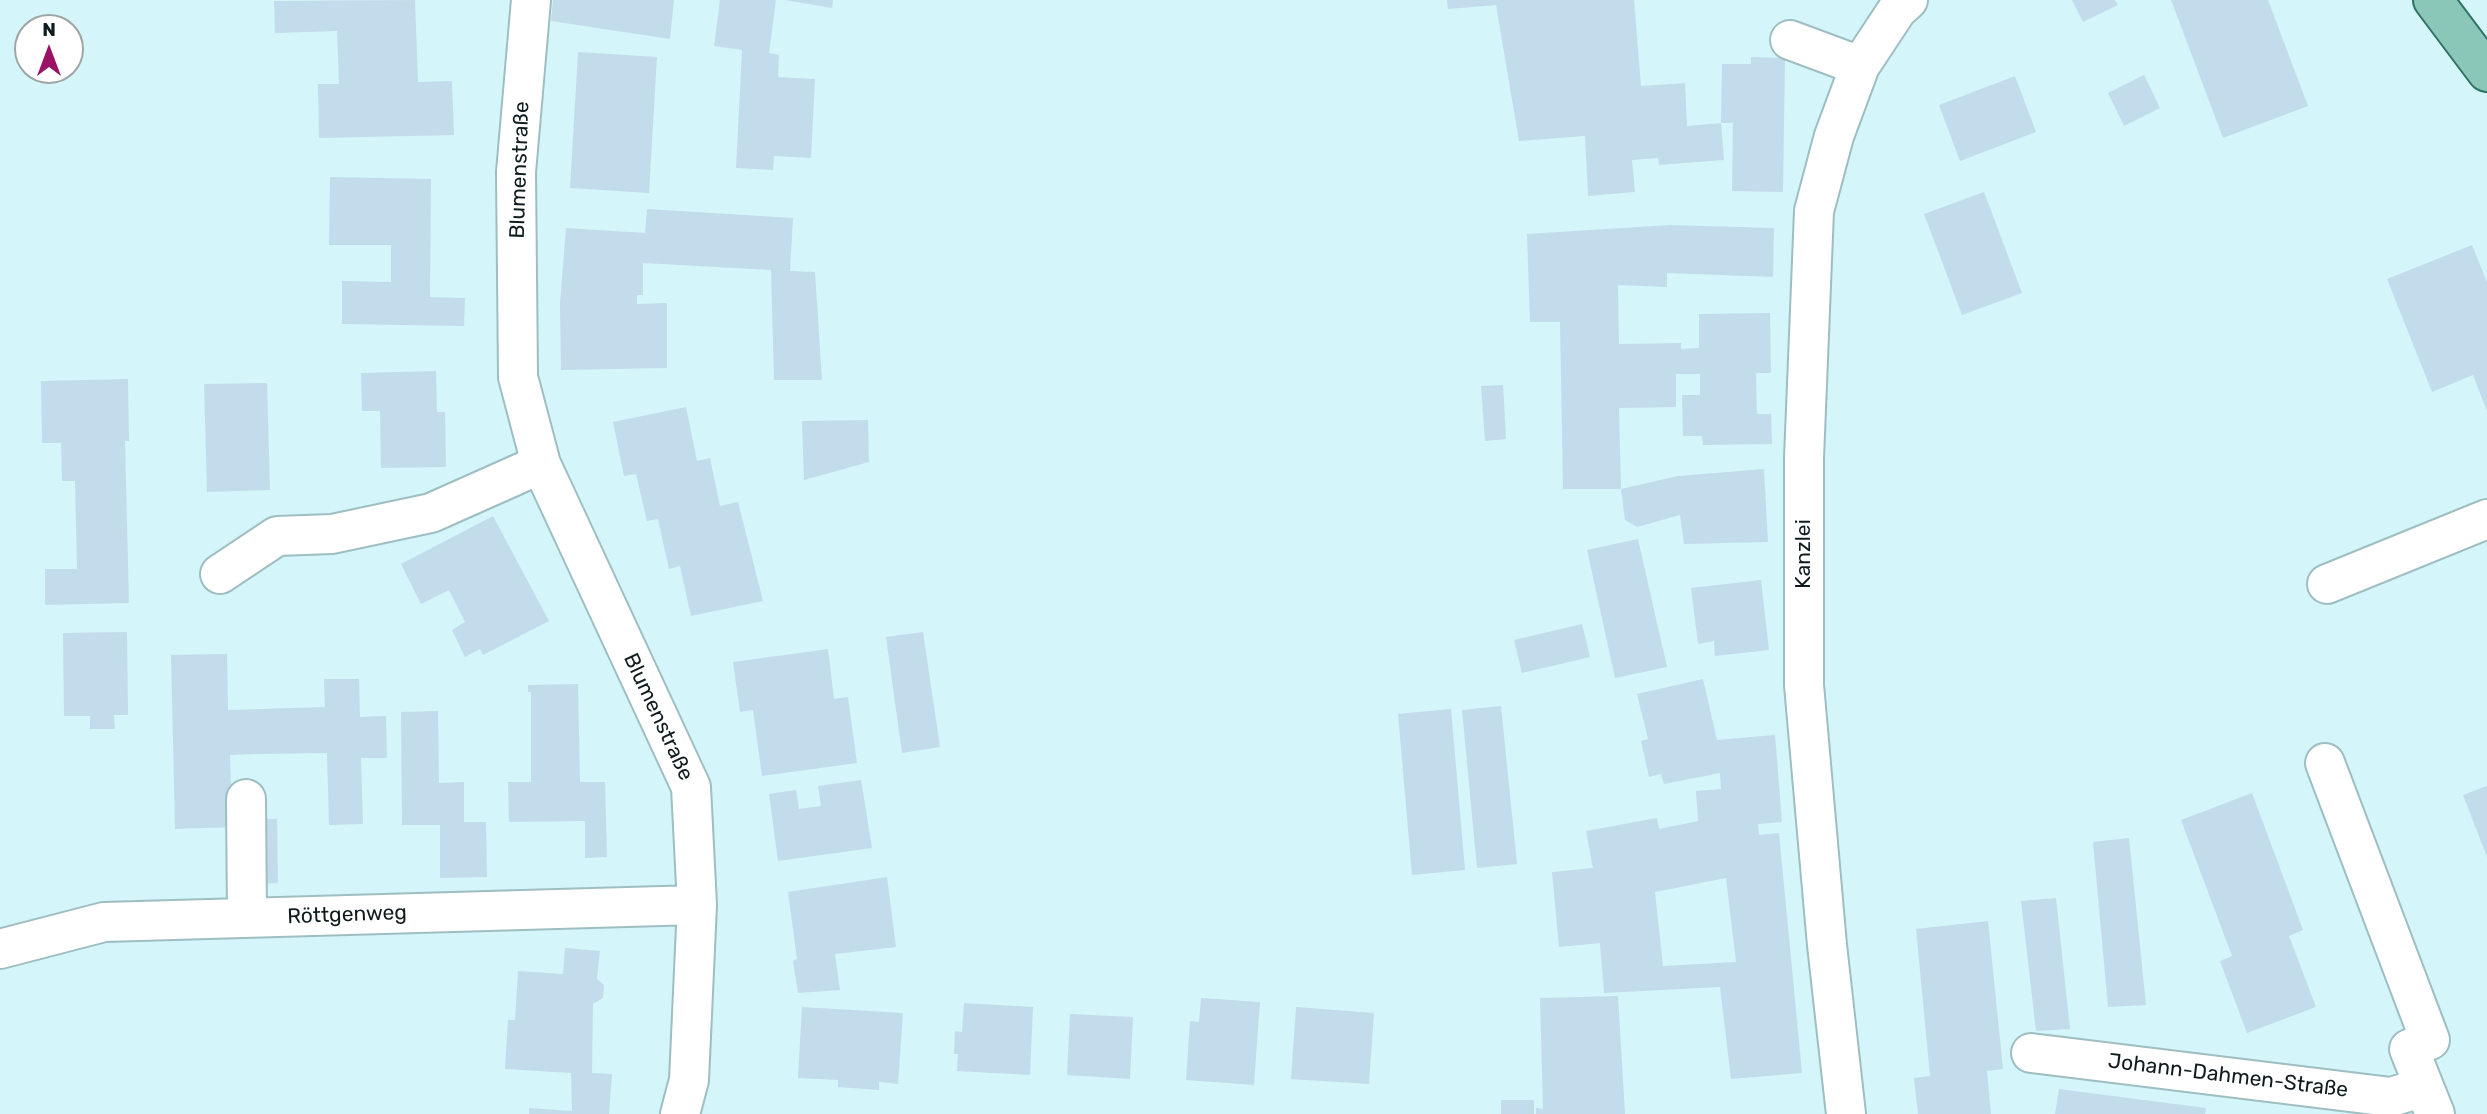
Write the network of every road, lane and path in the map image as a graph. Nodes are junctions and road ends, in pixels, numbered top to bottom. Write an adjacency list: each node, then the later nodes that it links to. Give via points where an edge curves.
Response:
1 (531, 0): 7 (street, Blumenstraße, via 516,172 518,377)
2 (2433, 0): 6 (main road)
3 (1896, 3): 5 (street, Kanzlei)
4 (1790, 40): 5 (street)
5 (1860, 66): 19 (street, Kanzlei, via 1834,136 1814,211 1804,458 1804,685)
6 (2487, 72)
7 (541, 464): 9 (street, via 431,513 332,534 277,536); 13 (street, Blumenstraße, via 691,787)
8 (2487, 519): 10 (street)
9 (220, 574)
10 (2327, 584)
11 (2325, 763): 17 (street, Johann-Dahmen-Straße, via 2430,1040 2409,1049)
12 (246, 799): 14 (street)
13 (697, 905): 14 (street, Röttgenweg); 18 (street, Blumenstraße, via 689,1080)
14 (247, 918): 15 (street, Röttgenweg, via 104,922)
15 (0, 949)
16 (2031, 1053): 17 (street, Johann-Dahmen-Straße)
17 (2430, 1101)
18 (680, 1114)
19 (1846, 1114)

